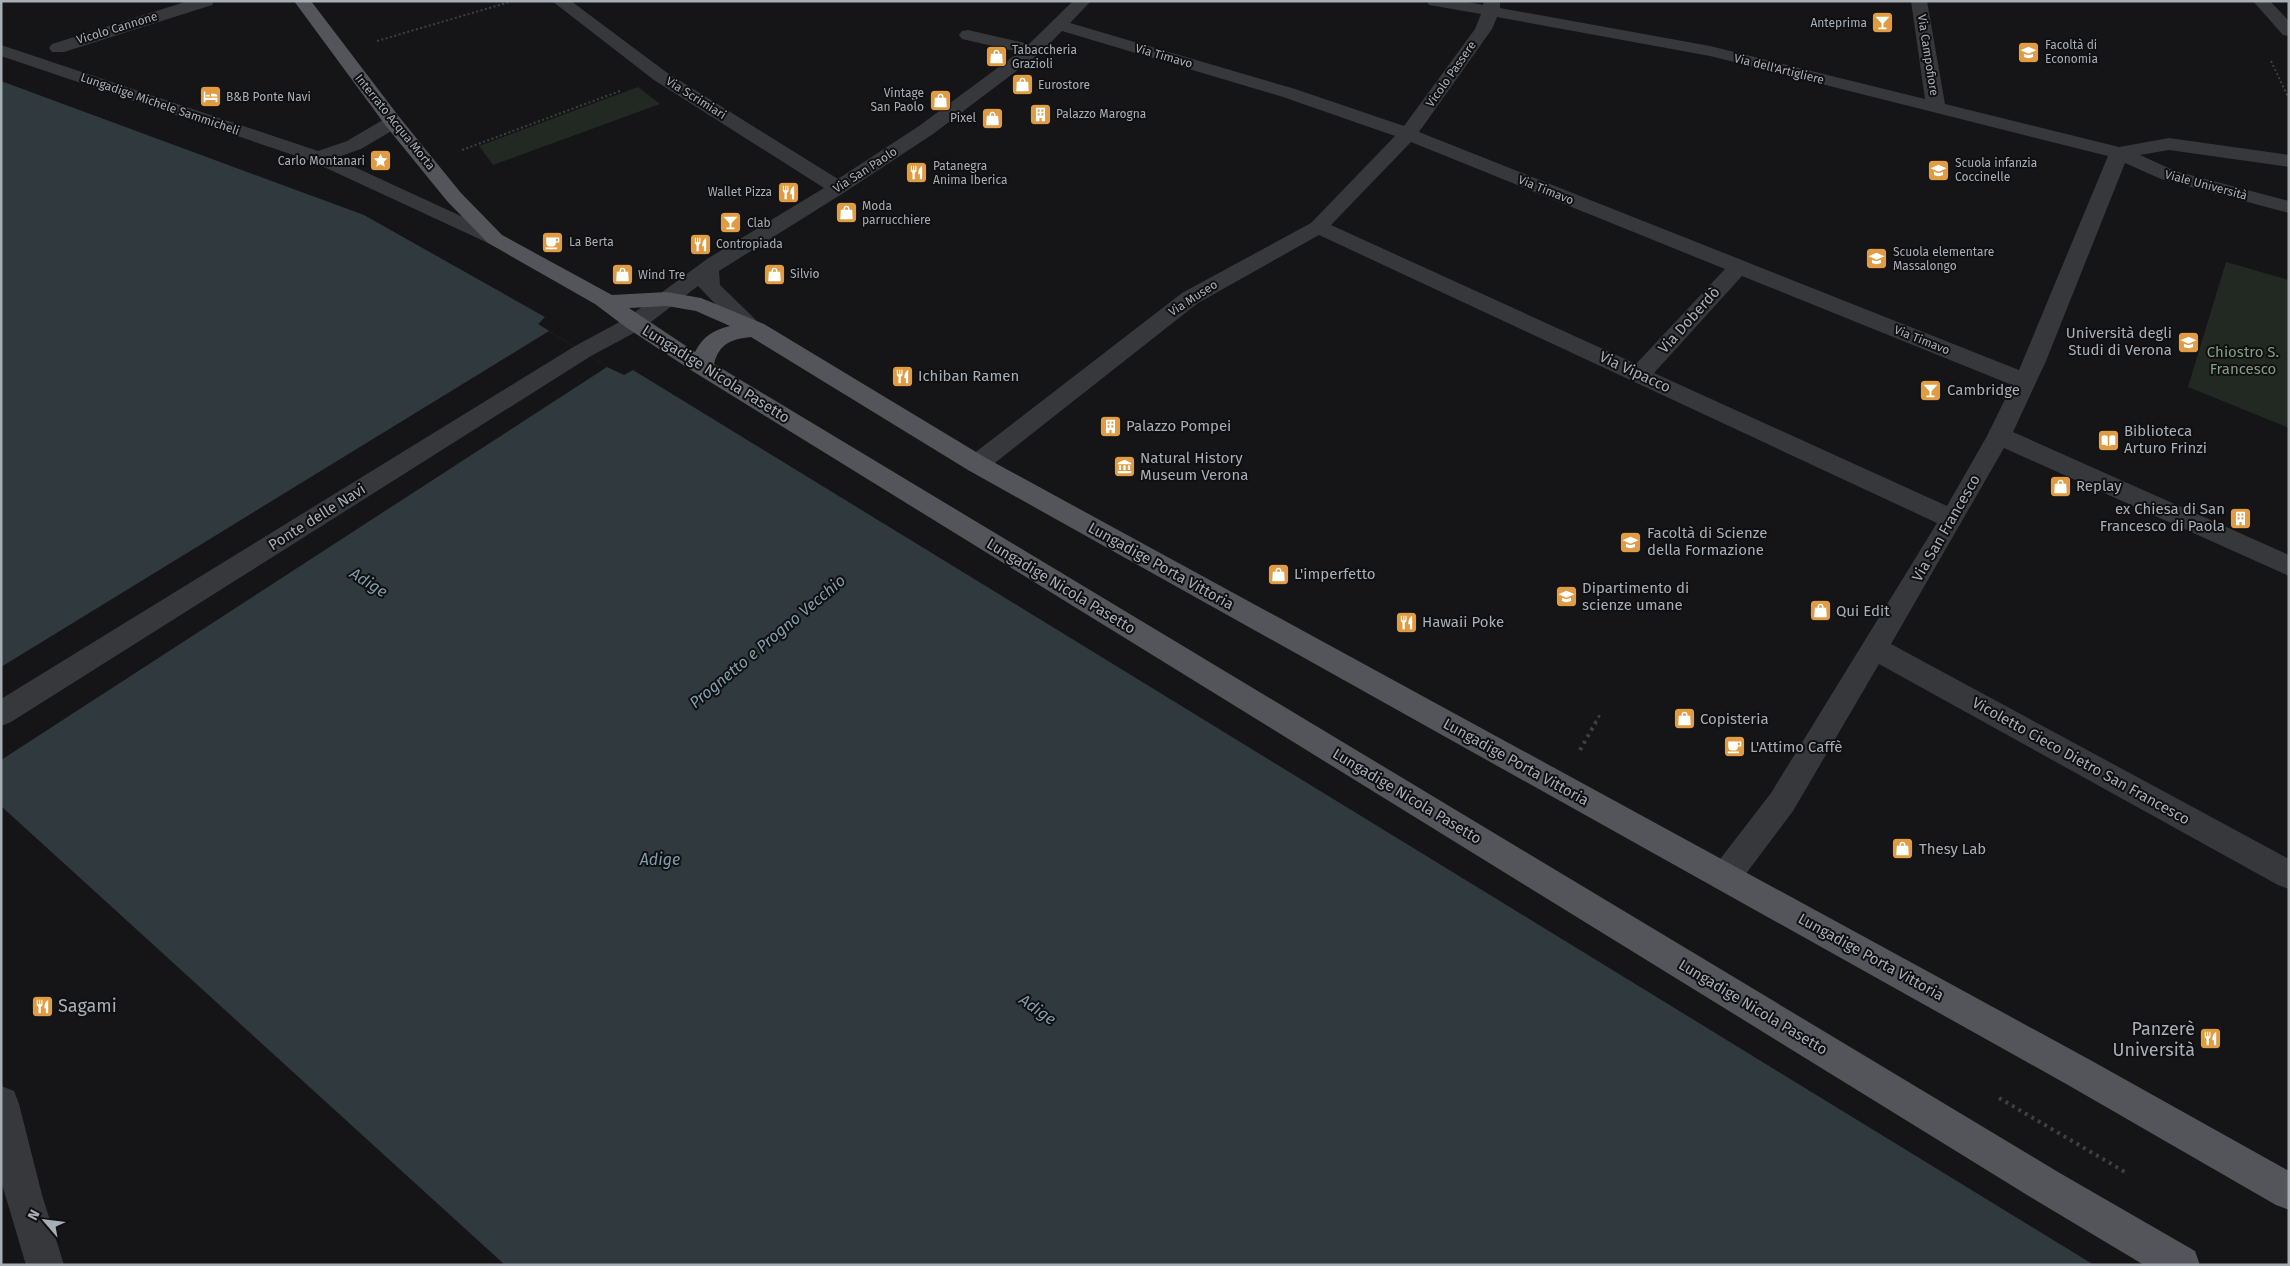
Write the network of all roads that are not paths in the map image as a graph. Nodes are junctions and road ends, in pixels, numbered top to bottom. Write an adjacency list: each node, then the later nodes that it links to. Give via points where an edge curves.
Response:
1 (206, 1): 12 (street, Vicolo Cannone)
2 (302, 1): 16 (main road, Interrato Acqua Morta)
3 (560, 1): 21 (street, Via Scrimiari, via 660,76)
4 (1083, 1): 9 (street, Via San Paolo)
5 (1435, 1): 8 (street, Via dell'Artigliere)
6 (1919, 1): 15 (street, Via Campofiore)
7 (2261, 1): 10 (street)
8 (1492, 6): 15 (street, Via dell'Artigliere, via 1710,51); 17 (street, Vicolo Passere, via 1483,29)
9 (1058, 25): 14 (street, Via San Paolo); 17 (street, Via Timavo, via 1289,93)
10 (2289, 31)
11 (968, 35): 14 (street)
12 (58, 48)
13 (1, 50): 19 (street, Lungadige Michele Sammicheli)
14 (1033, 50): 21 (street, Via San Paolo, via 926,130)
15 (1936, 108): 18 (street, Via dell'Artigliere)
16 (393, 122): 19 (street, via 354,145); 24 (main road, Interrato Acqua Morta, via 454,197)
17 (1408, 134): 23 (street, Via Museo); 25 (street, Via Timavo)
18 (2119, 153): 20 (street, via 2169,144); 22 (street, Viale Università, via 2168,176); 33 (street, Via San Francesco)
19 (318, 158): 24 (street, Lungadige Michele Sammicheli)
20 (2289, 161)
21 (838, 188): 26 (street, Via San Paolo)
22 (2289, 206)
23 (1318, 227): 32 (street, Via Vipacco); 35 (street, Via Museo, via 1190,298)
24 (494, 239): 28 (main road, Lungadige Michele Sammicheli)
25 (1738, 267): 32 (street, Via Doberdò); 33 (street, Via Timavo)
26 (708, 269): 27 (street, Via San Paolo); 30 (street, Lungadige Porta Vittoria, via 709,287)
27 (667, 299): 28 (main road); 29 (street, Via San Paolo); 30 (main road, Lungadige Porta Vittoria, via 701,306)
28 (607, 302): 29 (main road, Lungadige Michele Sammicheli)
29 (635, 323): 30 (main road, Lungadige Porta Vittoria, via 686,312); 31 (main road, Lungadige Nicola Pasetto); 39 (street, Ponte delle Navi, via 583,351)
30 (752, 327): 31 (main road, via 712,340 704,354); 35 (main road, Lungadige Porta Vittoria)
31 (702, 367): 45 (main road, Lungadige Nicola Pasetto)
32 (1640, 374): 36 (street, Via Vipacco)
33 (2024, 381): 34 (street, Via San Francesco)
34 (1999, 436): 36 (street, Via San Francesco); 37 (street)
35 (977, 464): 41 (main road, Lungadige Porta Vittoria)
36 (1952, 519): 38 (street, Via San Francesco)
37 (2289, 566)
38 (1874, 648): 40 (street, Vicoletto Cieco Dietro San Francesco); 41 (street, Via San Francesco, via 1782,802)
39 (1, 714)
40 (2289, 875)
41 (1725, 877): 43 (main road, Lungadige Porta Vittoria)
42 (1, 1104): 44 (street, via 23,1195)
43 (2289, 1192)
44 (45, 1265)
45 (2181, 1265)

